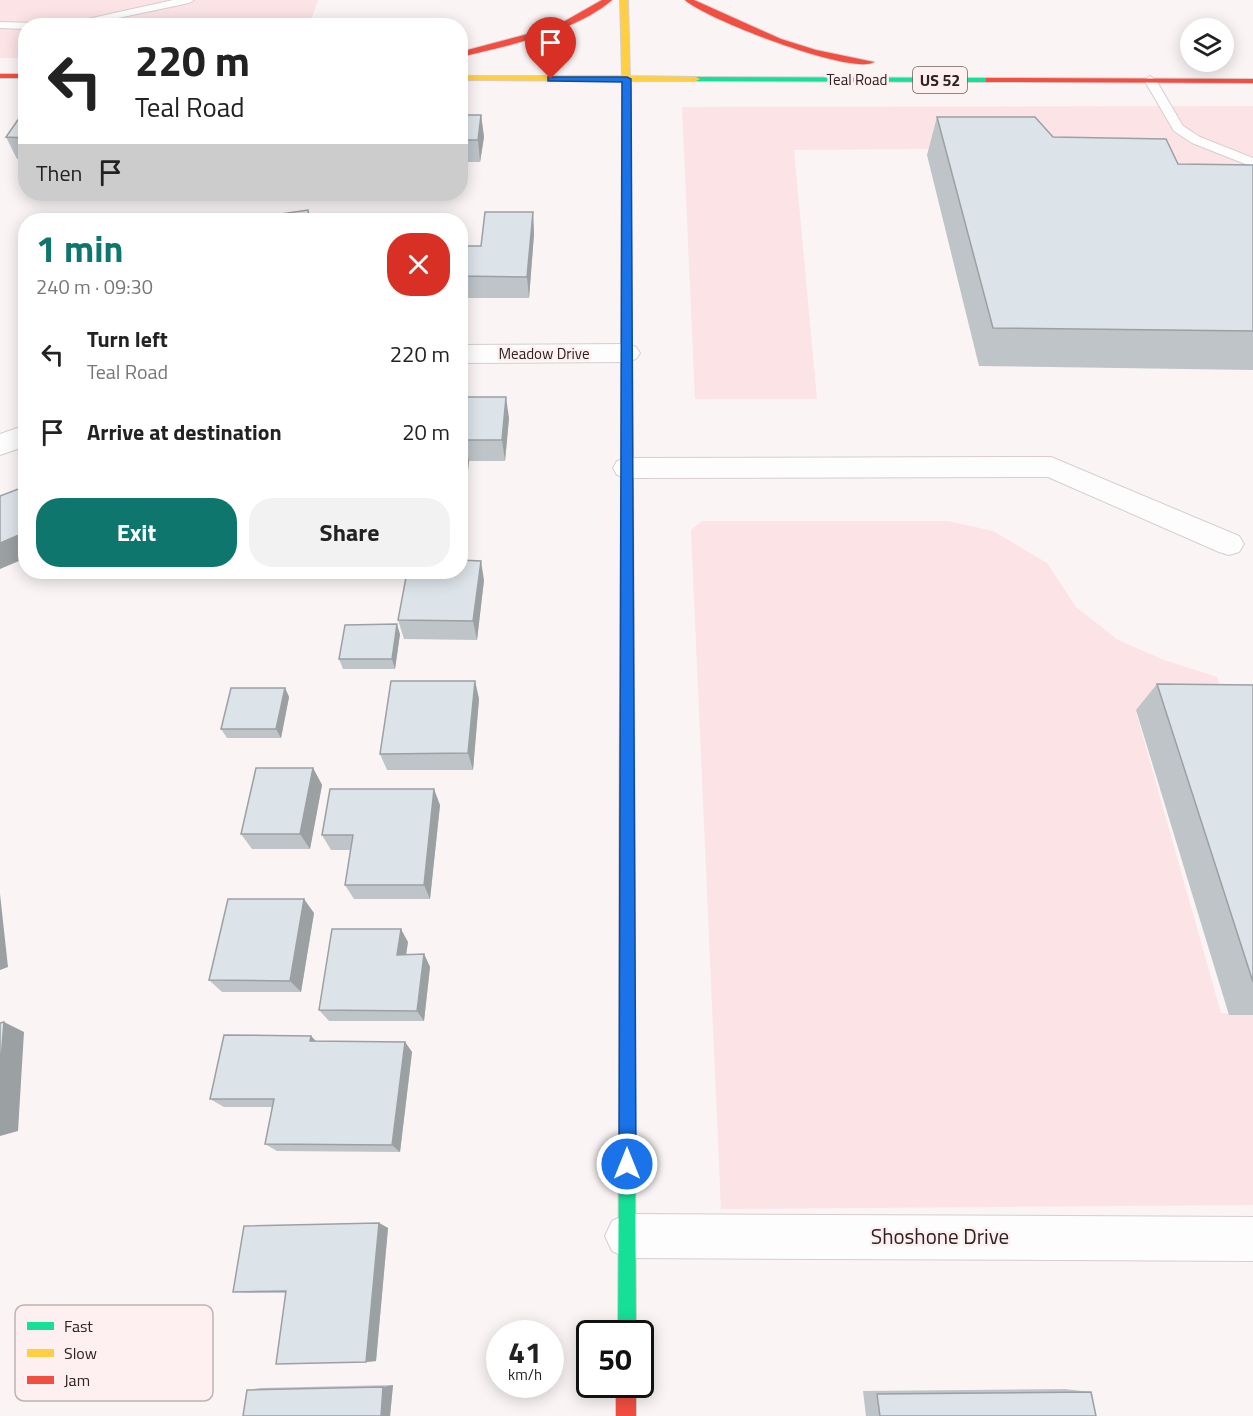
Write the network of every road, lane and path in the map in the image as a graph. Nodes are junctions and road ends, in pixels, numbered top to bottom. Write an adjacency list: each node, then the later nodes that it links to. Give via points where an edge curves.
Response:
1 (189, 0): 5 (lane)
2 (608, 0): 8 (main road, via 568,23)
3 (624, 0): 14 (main road)
4 (689, 0): 9 (main road, via 807,52)
5 (100, 18)
6 (0, 25): 7 (lane)
7 (18, 26)
8 (468, 53)
9 (879, 63)
10 (936, 66): 15 (main road)
11 (0, 76): 12 (main road)
12 (18, 76)
13 (468, 78): 14 (main road, Teal Road / US 52)
14 (627, 79): 15 (main road, Teal Road / US 52); 19 (main road)
15 (1123, 80): 16 (main road, Teal Road / US 52)
16 (1150, 80): 17 (main road, Teal Road / US 52); 18 (lane, via 1178,128 1196,140)
17 (1253, 81)
18 (1253, 164)
19 (627, 353): 20 (street, Meadow Drive); 23 (main road)
20 (468, 354)
21 (18, 438): 22 (street)
22 (0, 445)
23 (627, 468): 24 (street, via 1051,467); 25 (main road)
24 (1229, 544)
25 (627, 1236): 26 (street, Shoshone Drive); 27 (main road)
26 (1253, 1239)
27 (627, 1320)
28 (626, 1398): 29 (main road)
29 (626, 1416)

